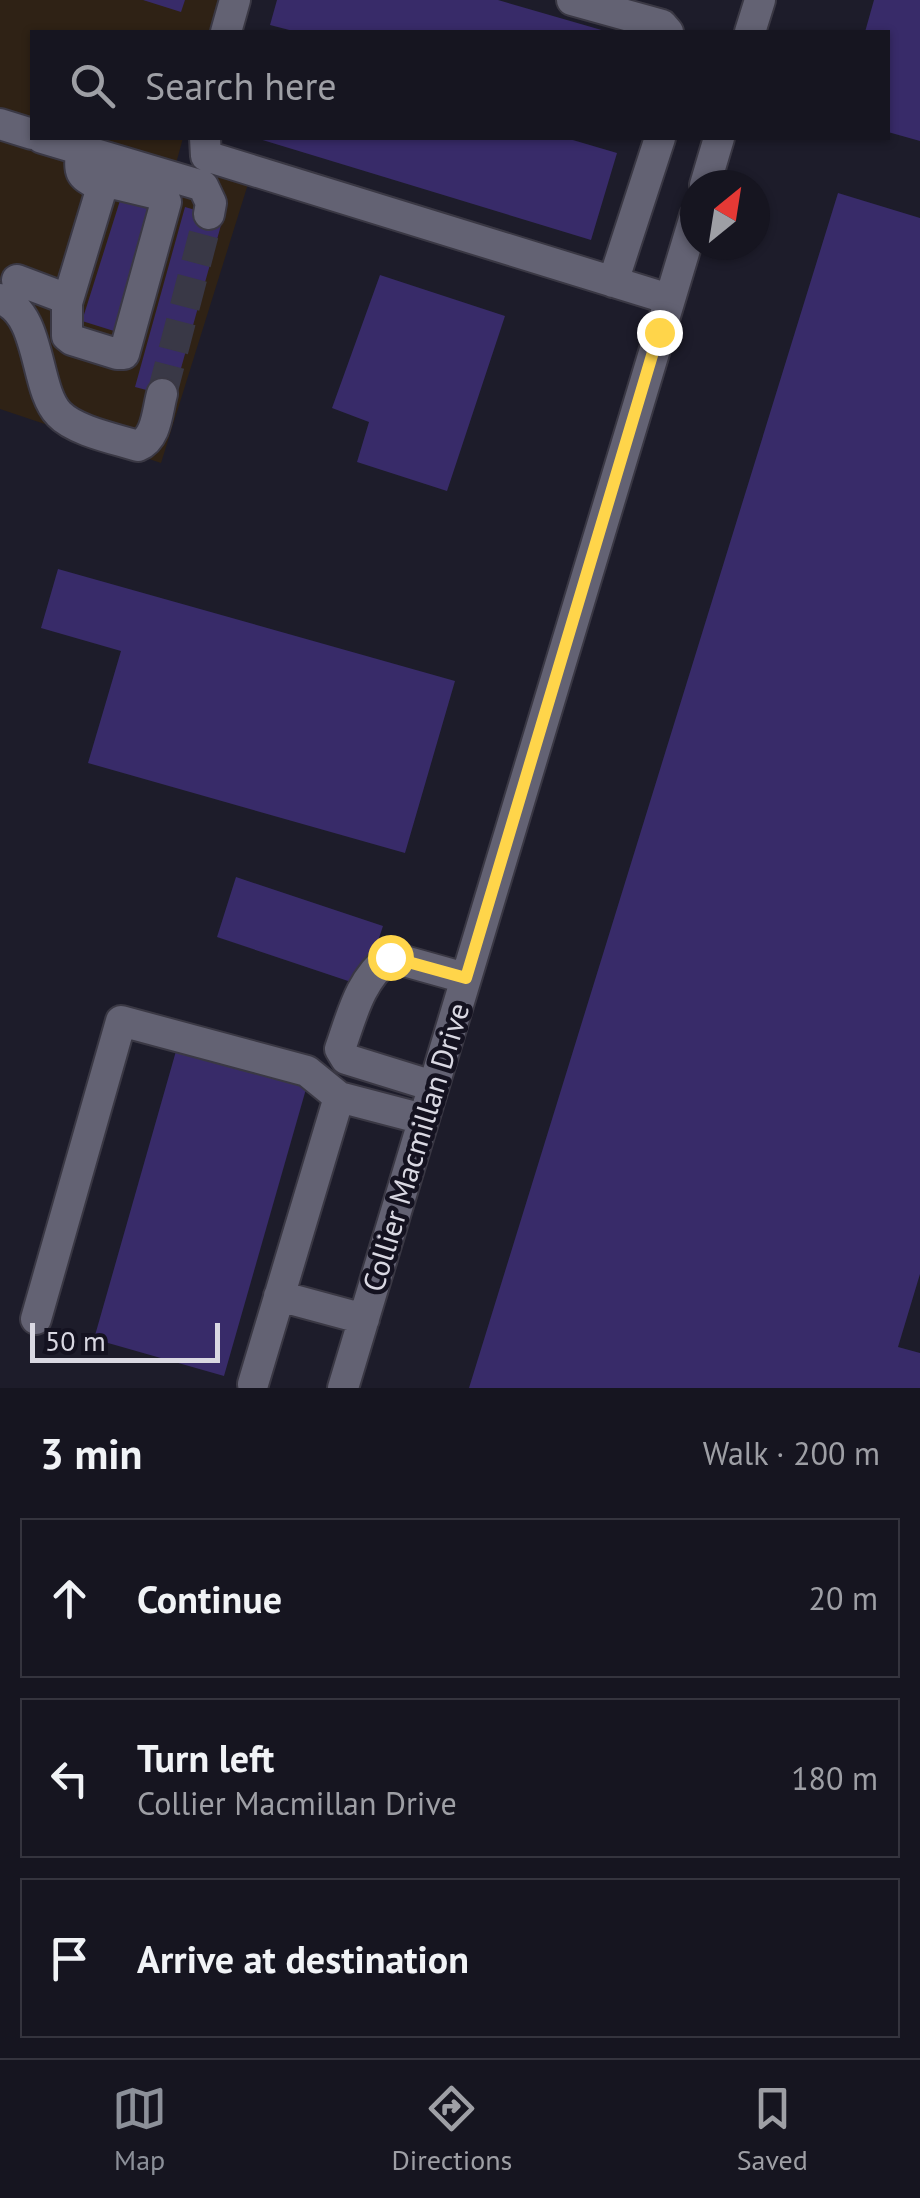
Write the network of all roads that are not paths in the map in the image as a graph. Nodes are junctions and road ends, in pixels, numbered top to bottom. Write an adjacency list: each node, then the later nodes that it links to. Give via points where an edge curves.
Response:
1 (235, 0): 4 (street)
2 (572, 0): 5 (street)
3 (760, 0): 6 (street)
4 (227, 30)
5 (666, 30)
6 (751, 30)
7 (0, 124): 8 (street)
8 (30, 133)
9 (49, 140): 13 (street)
10 (205, 140): 18 (street, via 206,156)
11 (659, 140): 18 (street)
12 (718, 140): 14 (street)
13 (81, 149): 15 (street, via 80,172); 16 (street, via 203,186)
14 (709, 170)
15 (102, 186): 21 (street); 21 (street, via 158,194 166,202 124,354 67,336)
16 (209, 214)
17 (682, 260): 20 (street, Collier Macmillan Drive)
18 (613, 282): 20 (street)
19 (8, 289): 21 (street); 22 (street, via 52,407 69,422 138,446 152,436)
20 (670, 299): 23 (street, Collier Macmillan Drive)
21 (67, 303)
22 (162, 394)
23 (466, 978): 24 (street, Collier Macmillan Drive); 24 (street, via 390,957 374,968 357,998 340,1049 346,1059)
24 (433, 1086): 26 (street, Collier Macmillan Drive)
25 (339, 1098): 26 (street); 27 (street); 28 (street, via 307,1071 121,1021)
26 (423, 1119): 29 (street, Collier Macmillan Drive)
27 (279, 1296): 29 (street); 30 (street)
28 (36, 1319)
29 (364, 1319): 31 (street, Collier Macmillan Drive)
30 (253, 1384)
31 (343, 1388)

